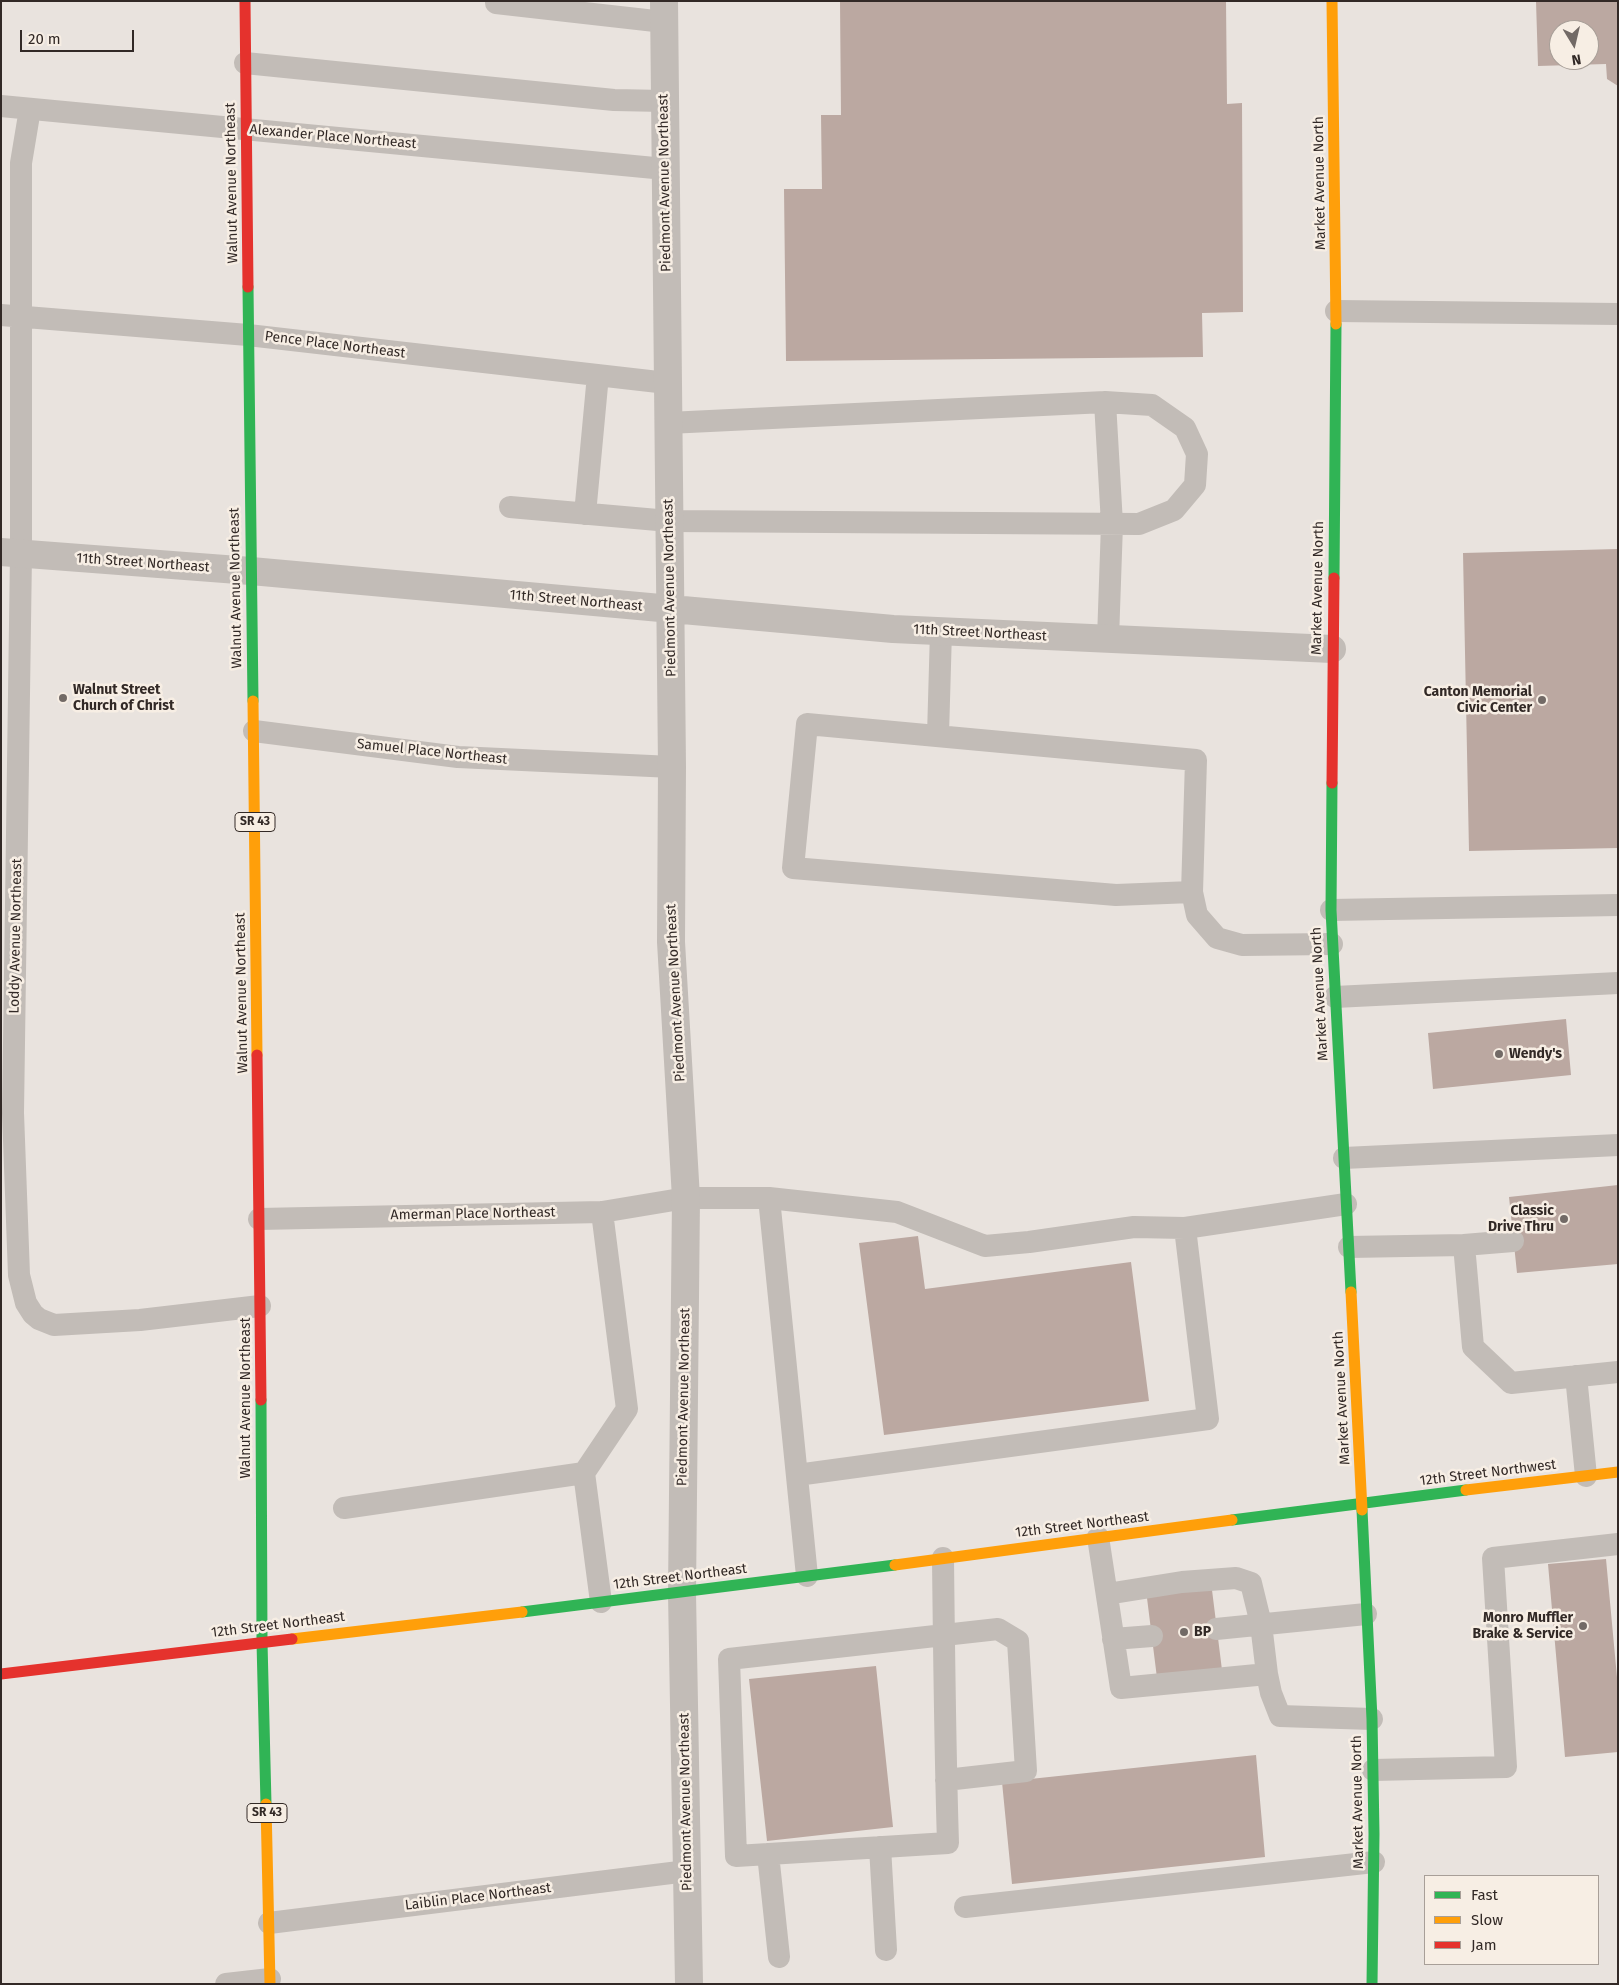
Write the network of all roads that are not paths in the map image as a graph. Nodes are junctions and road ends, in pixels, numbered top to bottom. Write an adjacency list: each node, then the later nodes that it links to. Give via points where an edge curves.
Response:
1 (245, 1): 5 (main road, Walnut Avenue Northeast / SR 43)
2 (1332, 1): 11 (main road, Market Avenue North)
3 (496, 3): 4 (lane)
4 (664, 12): 6 (street, Piedmont Avenue Northeast)
5 (245, 63): 6 (lane, via 614,100); 9 (main road, Walnut Avenue Northeast / SR 43)
6 (664, 100): 10 (street, Piedmont Avenue Northeast)
7 (1, 106): 8 (lane, Alexander Place Northeast)
8 (30, 109): 9 (lane, Alexander Place Northeast); 13 (lane, Loddy Avenue Northeast, via 21,163)
9 (246, 129): 10 (lane, Alexander Place Northeast); 14 (main road, Walnut Avenue Northeast / SR 43)
10 (665, 169): 16 (street, Piedmont Avenue Northeast)
11 (1336, 311): 12 (lane); 28 (main road, Market Avenue North)
12 (1618, 314)
13 (12, 317): 14 (lane, Pence Place Northeast); 23 (lane, Loddy Avenue Northeast)
14 (248, 335): 15 (lane, Pence Place Northeast); 24 (main road, Walnut Avenue Northeast / SR 43)
15 (598, 375): 16 (lane, Pence Place Northeast); 20 (lane)
16 (667, 383): 18 (street, Piedmont Avenue Northeast)
17 (1105, 402): 18 (lane); 22 (lane); 22 (lane, via 1152,405 1185,428 1197,454 1195,485 1174,510 1138,524)
18 (668, 423): 21 (street, Piedmont Avenue Northeast)
19 (510, 507): 20 (lane)
20 (585, 514): 21 (lane)
21 (669, 521): 22 (lane); 25 (street, Piedmont Avenue Northeast)
22 (1112, 524): 27 (lane)
23 (11, 553): 24 (street, 11th Street Northeast); 49 (lane, Loddy Avenue Northeast, via 13,1113 19,1275 26,1304 39,1319 54,1325 140,1320)
24 (251, 571): 25 (street, 11th Street Northeast); 29 (main road, Walnut Avenue Northeast / SR 43)
25 (670, 609): 26 (street, 11th Street Northeast); 31 (street, Piedmont Avenue Northeast)
26 (941, 632): 27 (street, 11th Street Northeast); 30 (lane)
27 (1108, 639): 28 (street, 11th Street Northeast)
28 (1332, 649): 34 (main road, Market Avenue North)
29 (254, 731): 31 (lane, Samuel Place Northeast, via 458,757); 44 (main road, Walnut Avenue Northeast / SR 43)
30 (938, 735): 32 (lane, via 1196,760); 32 (lane, via 807,724 793,868 1116,895)
31 (672, 767): 40 (street, Piedmont Avenue Northeast, via 671,942)
32 (1192, 892): 35 (lane, via 1197,915 1217,938 1242,945)
33 (1618, 905): 34 (lane)
34 (1331, 910): 35 (main road, Market Avenue North)
35 (1332, 944): 37 (main road, Market Avenue North)
36 (1618, 983): 37 (lane)
37 (1335, 997): 39 (main road, Market Avenue North)
38 (1618, 1145): 39 (lane)
39 (1344, 1158): 42 (main road, Market Avenue North)
40 (686, 1198): 41 (lane, Amerman Place Northeast); 43 (lane, Amerman Place Northeast); 62 (street, Piedmont Avenue Northeast)
41 (769, 1198): 45 (lane, Amerman Place Northeast, via 897,1212 985,1246 1134,1228); 54 (lane)
42 (1346, 1204): 45 (lane, Amerman Place Northeast); 48 (main road, Market Avenue North)
43 (602, 1212): 44 (lane, Amerman Place Northeast); 53 (lane, via 627,1409)
44 (259, 1219): 49 (main road, Walnut Avenue Northeast / SR 43)
45 (1185, 1228): 54 (lane, via 1208,1419)
46 (1513, 1241): 47 (lane)
47 (1464, 1245): 48 (lane); 51 (lane, via 1473,1347 1511,1383)
48 (1348, 1247): 56 (main road, Market Avenue North)
49 (260, 1306): 71 (main road, Walnut Avenue Northeast / SR 43)
50 (1618, 1372): 51 (lane)
51 (1576, 1376): 55 (lane)
52 (1618, 1472): 55 (main road, 12th Street Northwest)
53 (584, 1473): 57 (lane); 64 (lane)
54 (797, 1475): 61 (lane)
55 (1586, 1476): 56 (main road, 12th Street Northwest)
56 (1362, 1503): 58 (main road, 12th Street Northeast); 65 (main road, Market Avenue North)
57 (344, 1508)
58 (1098, 1537): 60 (main road, 12th Street Northeast); 63 (lane)
59 (1618, 1544): 75 (lane, via 1493,1558 1506,1767)
60 (943, 1558): 61 (main road, 12th Street Northeast); 68 (lane)
61 (807, 1576): 62 (main road, 12th Street Northeast)
62 (682, 1592): 64 (main road, 12th Street Northeast); 80 (street, Piedmont Avenue Northeast)
63 (1107, 1594): 66 (lane, via 1182,1582 1236,1578 1250,1584); 70 (lane)
64 (601, 1602): 71 (main road, 12th Street Northeast)
65 (1366, 1614): 66 (lane); 74 (main road, Market Avenue North)
66 (1261, 1624): 67 (lane); 73 (lane)
67 (1216, 1629)
68 (944, 1635): 76 (lane); 76 (lane, via 998,1629 1018,1641 1026,1771); 78 (lane, via 729,1659 736,1856)
69 (1152, 1636): 70 (lane)
70 (1114, 1639): 73 (lane, via 1121,1688)
71 (262, 1642): 72 (main road, 12th Street Northeast); 82 (main road, Walnut Avenue Northeast / SR 43)
72 (1, 1674)
73 (1267, 1674): 74 (lane, via 1280,1716)
74 (1372, 1719): 75 (main road, Market Avenue North)
75 (1373, 1770): 79 (main road, Market Avenue North)
76 (946, 1780): 77 (lane, via 948,1843)
77 (880, 1847): 78 (lane); 83 (lane)
78 (768, 1854): 84 (lane)
79 (1374, 1862): 81 (lane); 88 (main road, Market Avenue North)
80 (687, 1871): 82 (lane, Laiblin Place Northeast); 87 (street, Piedmont Avenue Northeast)
81 (965, 1907)
82 (269, 1923): 85 (main road, Walnut Avenue Northeast / SR 43)
83 (886, 1950)
84 (780, 1957)
85 (270, 1982): 86 (lane)
86 (226, 1984)
87 (689, 1984)
88 (1372, 1984)

